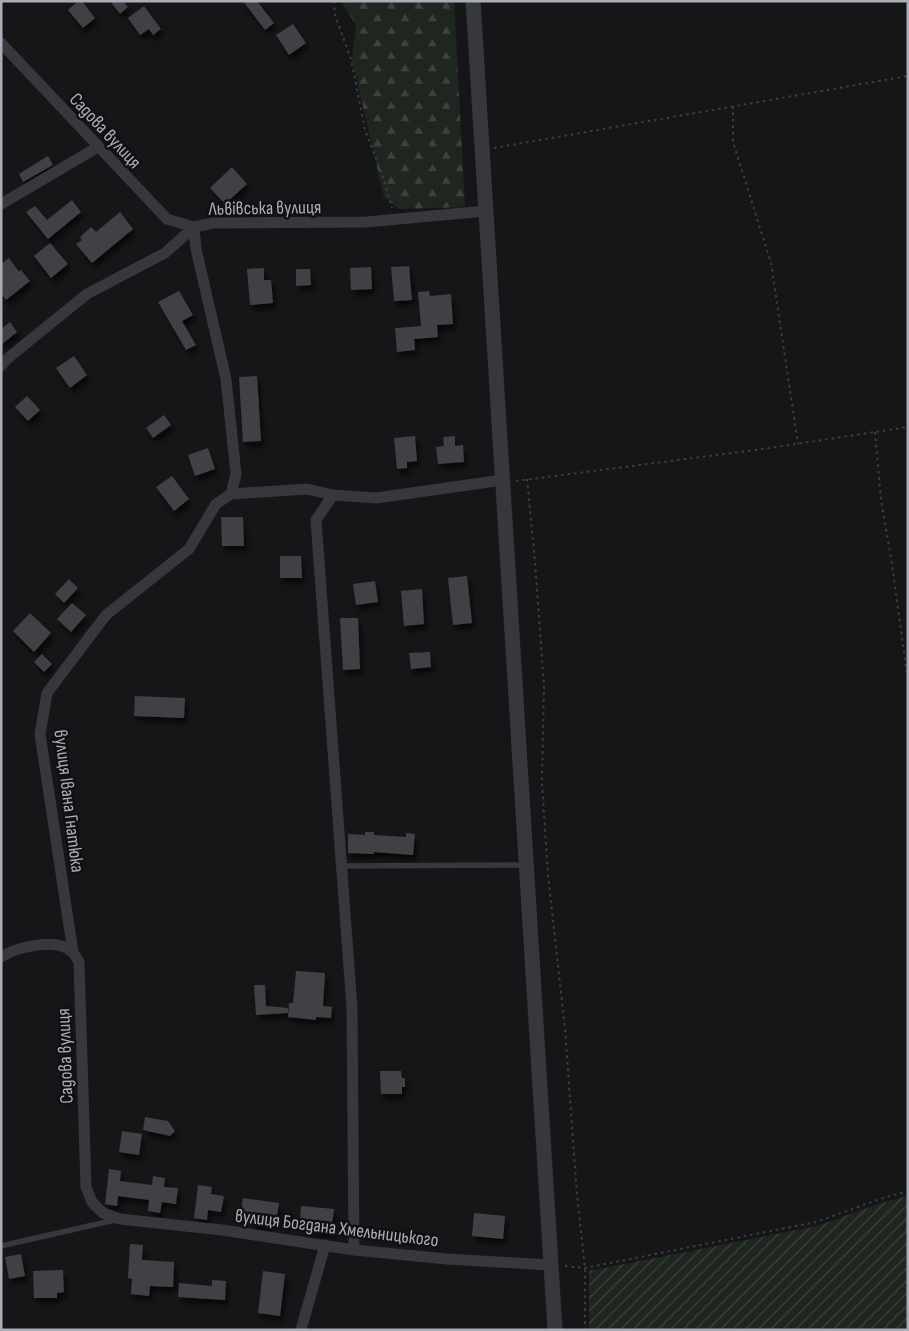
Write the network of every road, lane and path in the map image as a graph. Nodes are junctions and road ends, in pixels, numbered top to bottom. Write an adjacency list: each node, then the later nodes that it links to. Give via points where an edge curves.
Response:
1 (334, 1): 10 (path, via 335,15 351,59 365,130)
2 (473, 1): 7 (street)
3 (1, 43): 6 (street, Садова вулиця)
4 (908, 76): 5 (path)
5 (733, 106): 7 (path); 15 (path, via 733,142 771,263)
6 (98, 147): 8 (street); 11 (street, Садова вулиця, via 168,219)
7 (482, 148): 9 (street)
8 (1, 204)
9 (486, 211): 10 (street, Львівська вулиця); 17 (street)
10 (396, 220): 11 (street, Львівська вулиця, via 213,223)
11 (194, 227): 12 (street, Львівська вулиця, via 165,253 87,294); 18 (street, via 196,249 226,379 236,474)
12 (1, 366)
13 (908, 427): 14 (path)
14 (875, 432): 15 (path); 20 (path, via 880,500)
15 (798, 444): 16 (path)
16 (527, 479): 17 (path); 31 (path, via 544,686 542,783 548,875)
17 (504, 480): 19 (street, via 376,498); 21 (street)
18 (231, 494): 19 (street, via 307,489); 23 (street, вулиця Івана Гнатюка, via 216,504 189,549 106,615 47,693 40,734)
19 (333, 495): 22 (street, via 316,520)
20 (908, 682)
21 (526, 865): 22 (lane); 30 (street)
22 (341, 866): 29 (street, via 352,1008)
23 (73, 952): 24 (street, via 64,946 33,945); 26 (street, Садова вулиця, via 79,962 86,1187 92,1202 103,1213)
24 (1, 957)
25 (908, 1191): 31 (path, via 816,1222)
26 (120, 1219): 27 (street, вулиця Богдана Хмельницького); 28 (lane)
27 (325, 1245): 29 (street, вулиця Богдана Хмельницького); 32 (street)
28 (1, 1246)
29 (354, 1250): 30 (street, вулиця Богдана Хмельницького)
30 (550, 1265): 31 (path); 33 (street)
31 (585, 1268): 34 (path)
32 (301, 1330)
33 (555, 1330)
34 (585, 1330)

